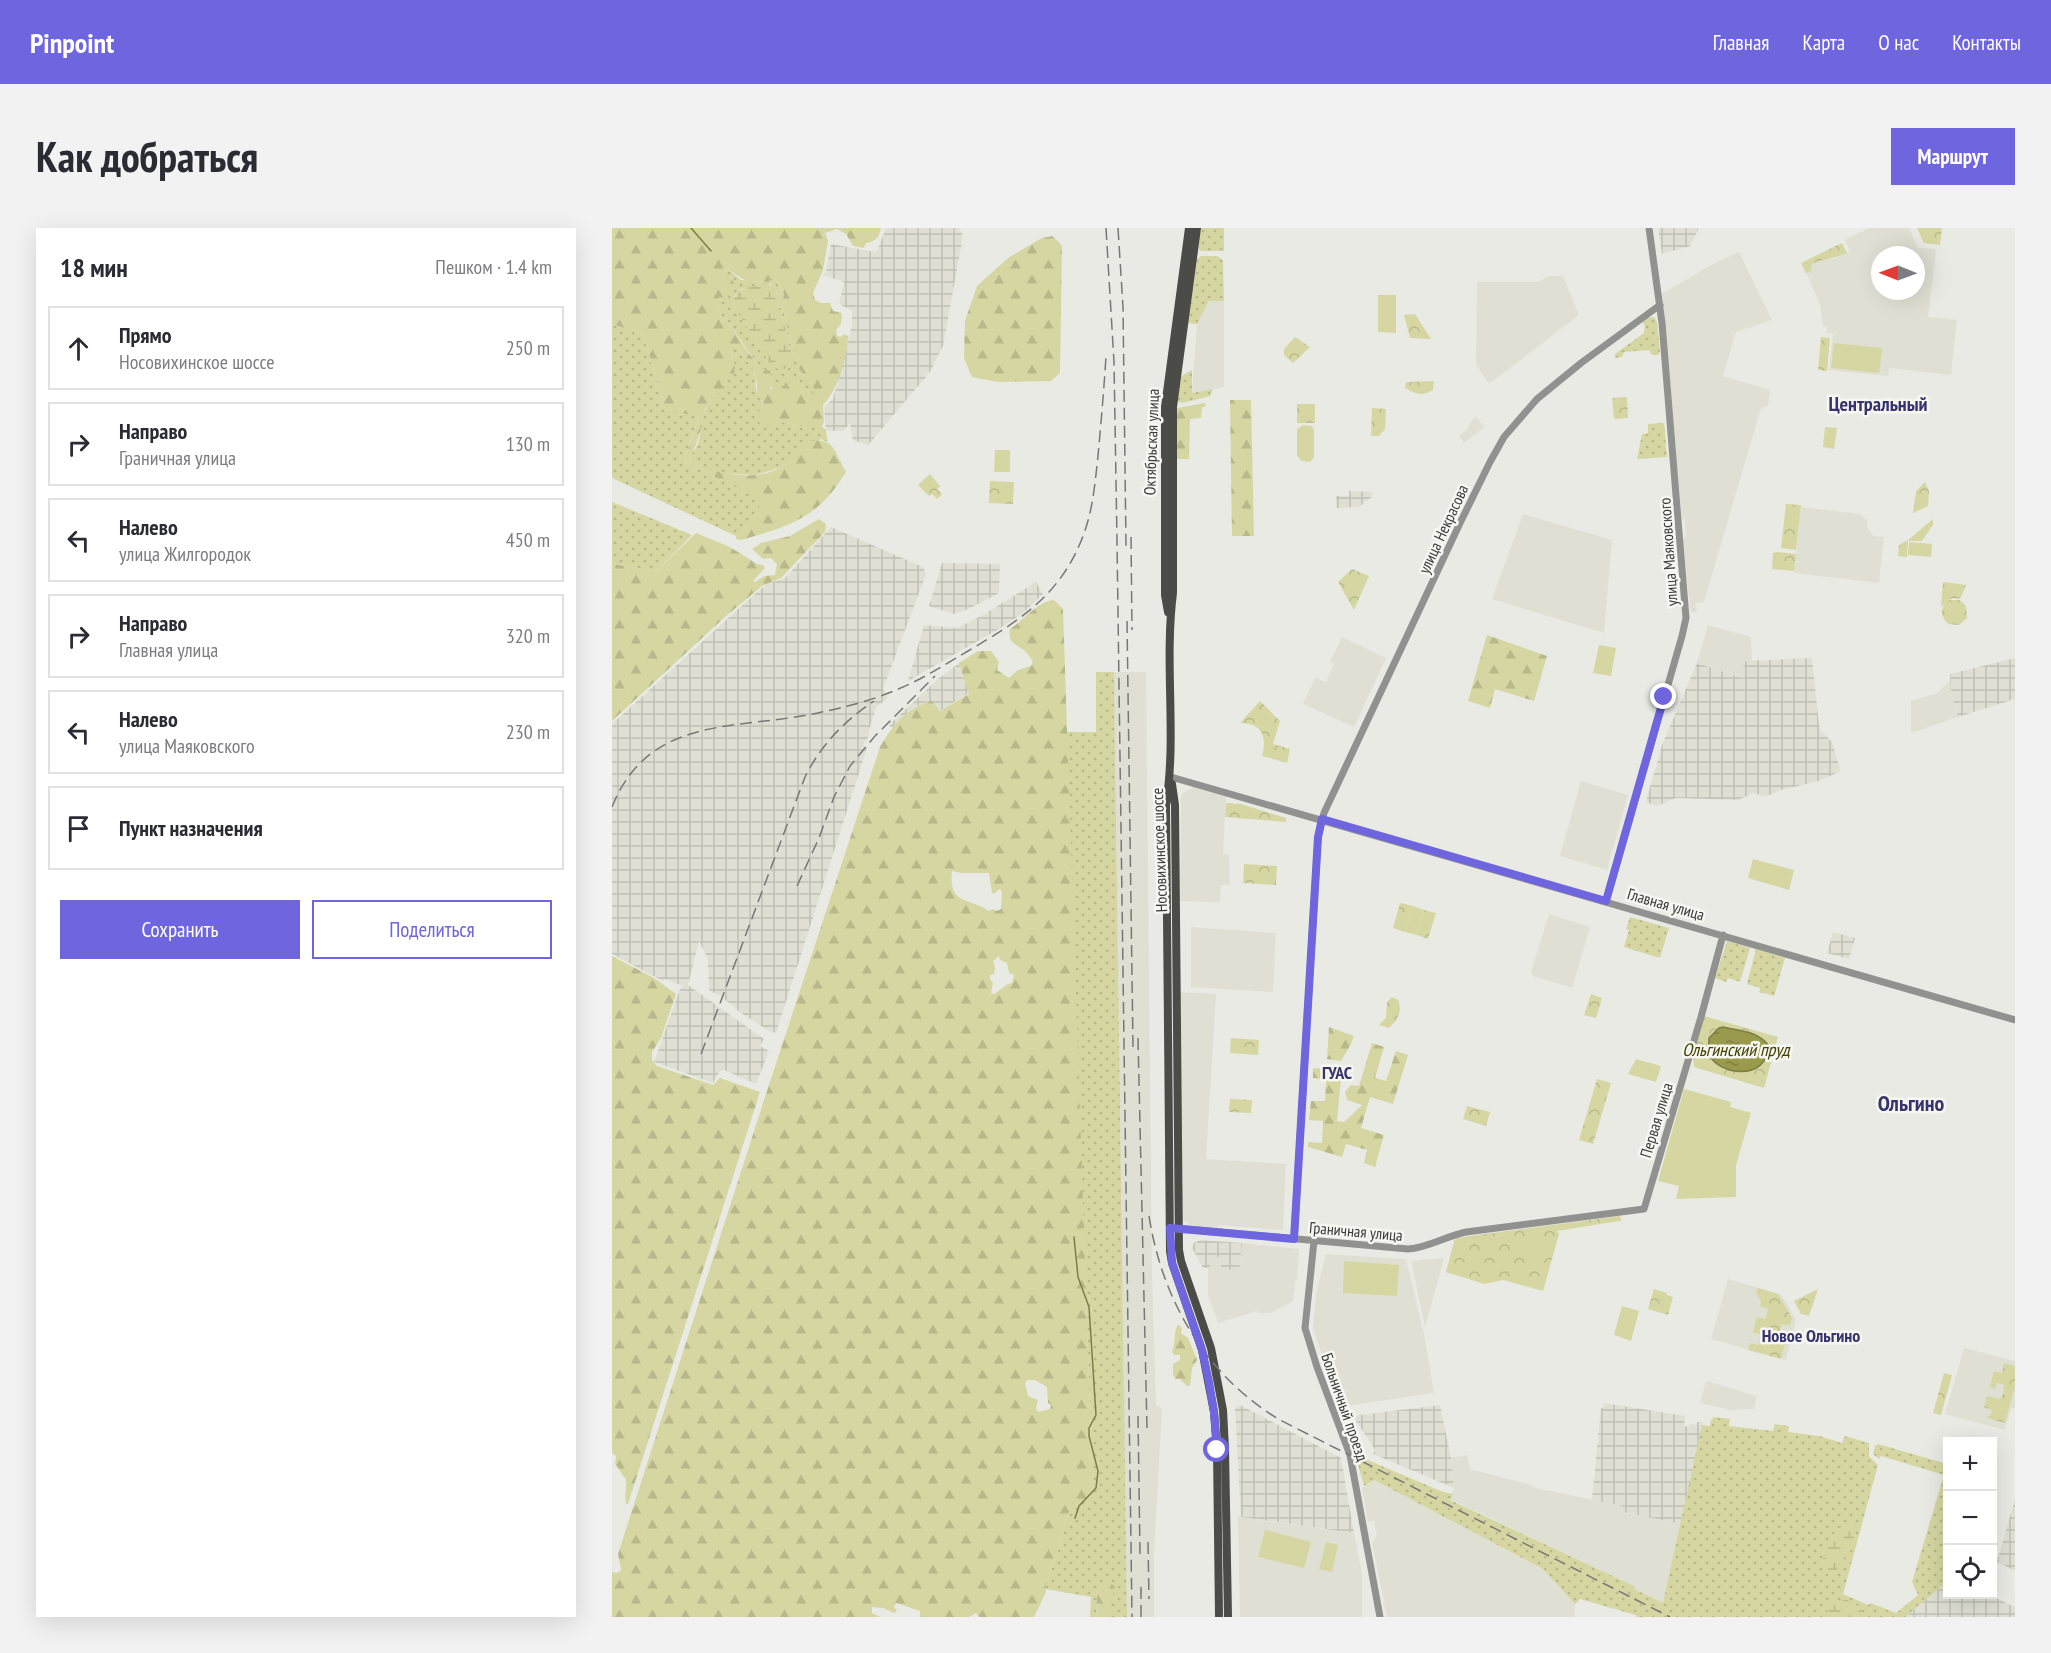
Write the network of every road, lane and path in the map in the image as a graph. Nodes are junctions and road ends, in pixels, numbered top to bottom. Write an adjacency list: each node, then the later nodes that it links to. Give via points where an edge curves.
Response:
1 (1189, 228): 5 (main road, Октябрьская улица, via 1165,407 1165,595)
2 (1197, 228): 5 (main road, Октябрьская улица, via 1173,407 1173,593)
3 (1649, 228): 4 (street, улица Маяковского)
4 (1660, 305): 7 (street, улица Некрасова, via 1537,399 1504,437 1461,520); 8 (street, улица Маяковского, via 1686,618)
5 (1169, 621): 6 (main road, Октябрьская улица)
6 (1171, 777): 7 (street, Главная улица); 12 (main road, Носовихинское шоссе, via 1176,805)
7 (1322, 819): 8 (street, Главная улица); 13 (street, улица Некрасова)
8 (1606, 901): 9 (street, Главная улица)
9 (1723, 935): 10 (street, Главная улица); 11 (street, Первая улица)
10 (2015, 1020)
11 (1644, 1209): 14 (street, Граничная улица, via 1466,1232 1415,1249)
12 (1174, 1228): 13 (street, Граничная улица); 15 (main road, Носовихинское шоссе, via 1172,1263 1202,1350 1214,1412); 16 (main road, Носовихинское шоссе, via 1181,1262 1210,1348 1223,1410)
13 (1294, 1239): 14 (street, Граничная улица)
14 (1314, 1241): 17 (street, Больничный проезд, via 1305,1328 1350,1455)
15 (1219, 1617)
16 (1227, 1617)
17 (1380, 1617)

